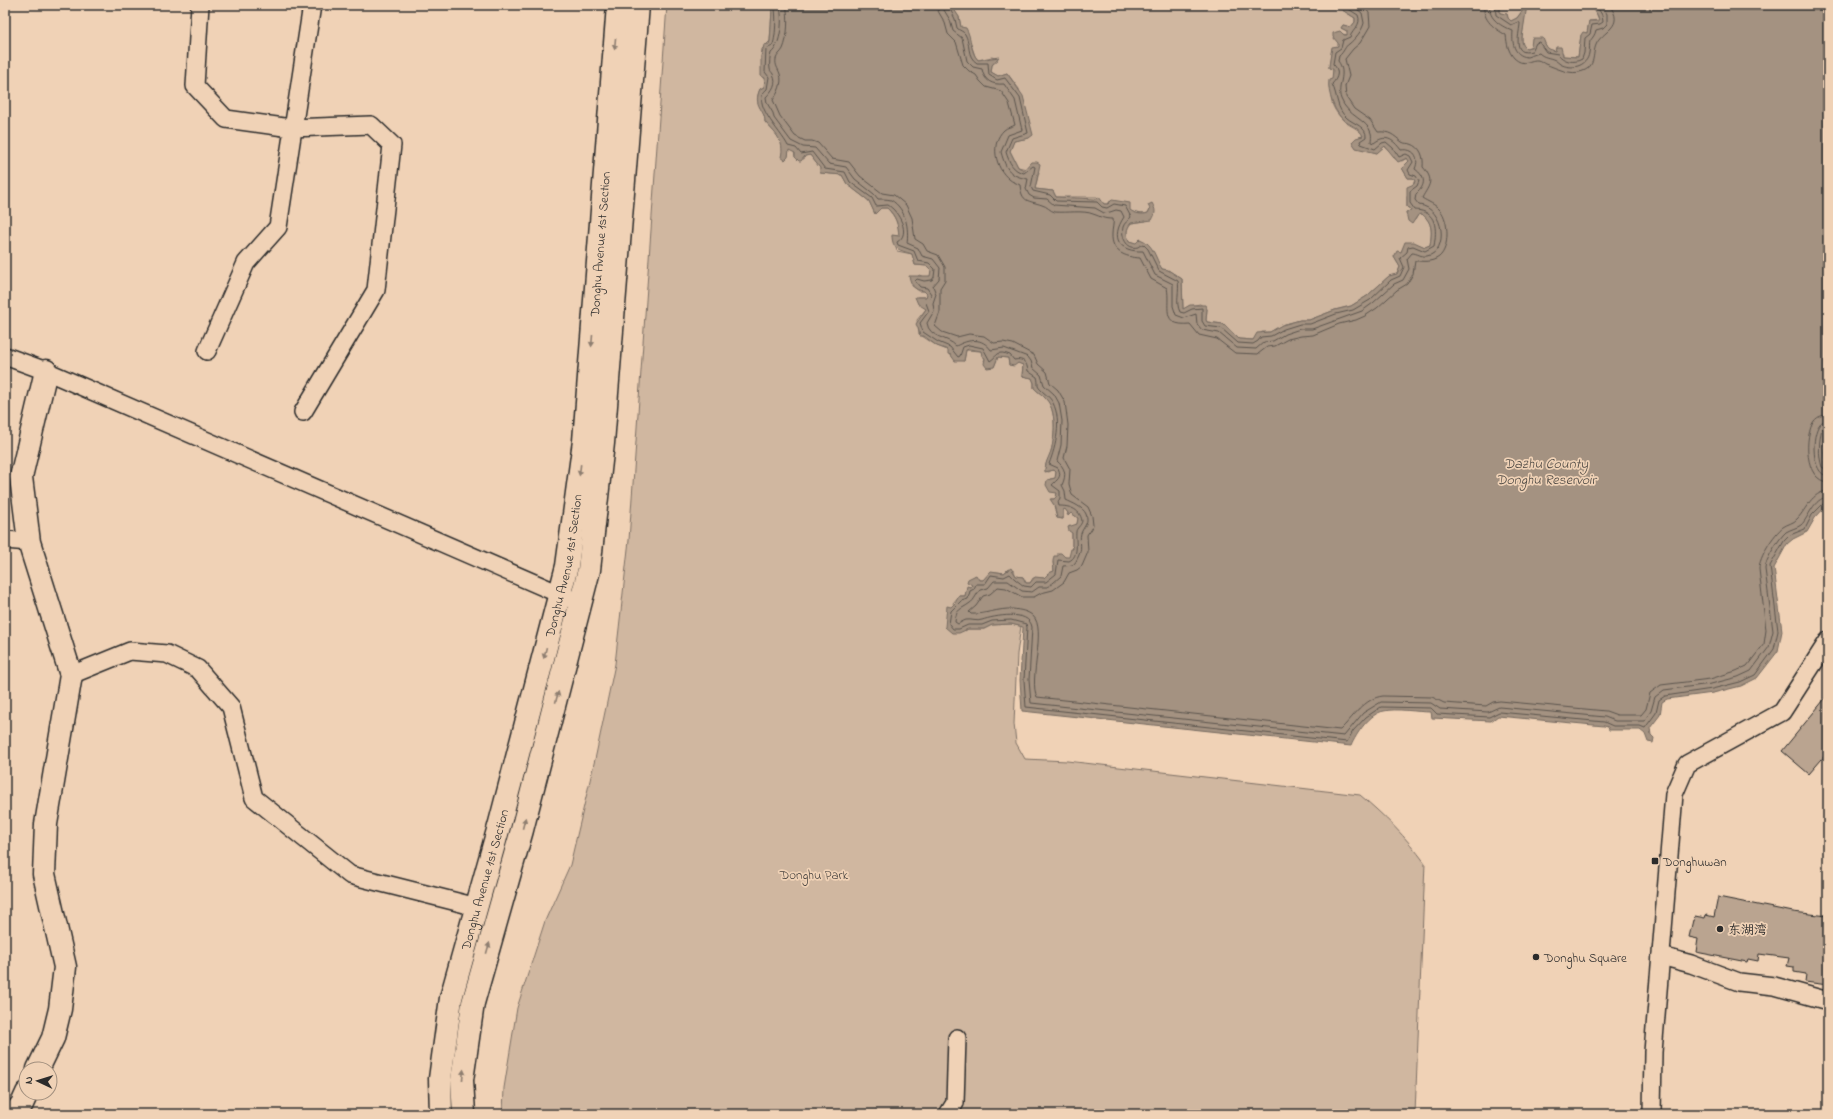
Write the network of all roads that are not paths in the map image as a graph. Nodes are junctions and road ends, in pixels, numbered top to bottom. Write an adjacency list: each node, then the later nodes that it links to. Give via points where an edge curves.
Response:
1 (200, 5): 5 (street, via 195,86 226,119)
2 (312, 5): 5 (street)
3 (618, 5): 12 (main road, Donghu Avenue 1st Section, one-way to 12, via 584,441 567,566)
4 (638, 5): 13 (main road, Donghu Avenue 1st Section, via 603,443 589,570)
5 (292, 128): 6 (street, via 278,227 246,263); 9 (street, via 371,125 392,145 376,290)
6 (207, 351)
7 (5, 356): 8 (street)
8 (46, 371): 11 (main road, via 21,477); 12 (street)
9 (303, 412)
10 (5, 540): 11 (street)
11 (29, 542): 15 (main road)
12 (560, 594): 13 (street); 16 (main road, Donghu Avenue 1st Section, one-way to 16)
13 (580, 603): 24 (main road, Donghu Avenue 1st Section, one-way to 13, via 462,1080 473,1003 522,830)
14 (1828, 641): 17 (street, via 1782,712 1687,764 1674,794)
15 (71, 675): 16 (street, via 130,651 167,654 198,669 231,707 254,798 350,875); 20 (main road, via 46,824 44,874 65,967 53,1038)
16 (477, 907): 23 (main road, Donghu Avenue 1st Section, via 451,998 440,1079)
17 (1661, 956): 18 (street, via 1739,982 1774,986); 26 (street, via 1653,1052)
18 (1828, 1001)
19 (957, 1038): 25 (street, via 955,1103)
20 (42, 1061)
21 (22, 1101): 22 (main road)
22 (14, 1114)
23 (441, 1114)
24 (464, 1114)
25 (948, 1114)
26 (1652, 1114)

